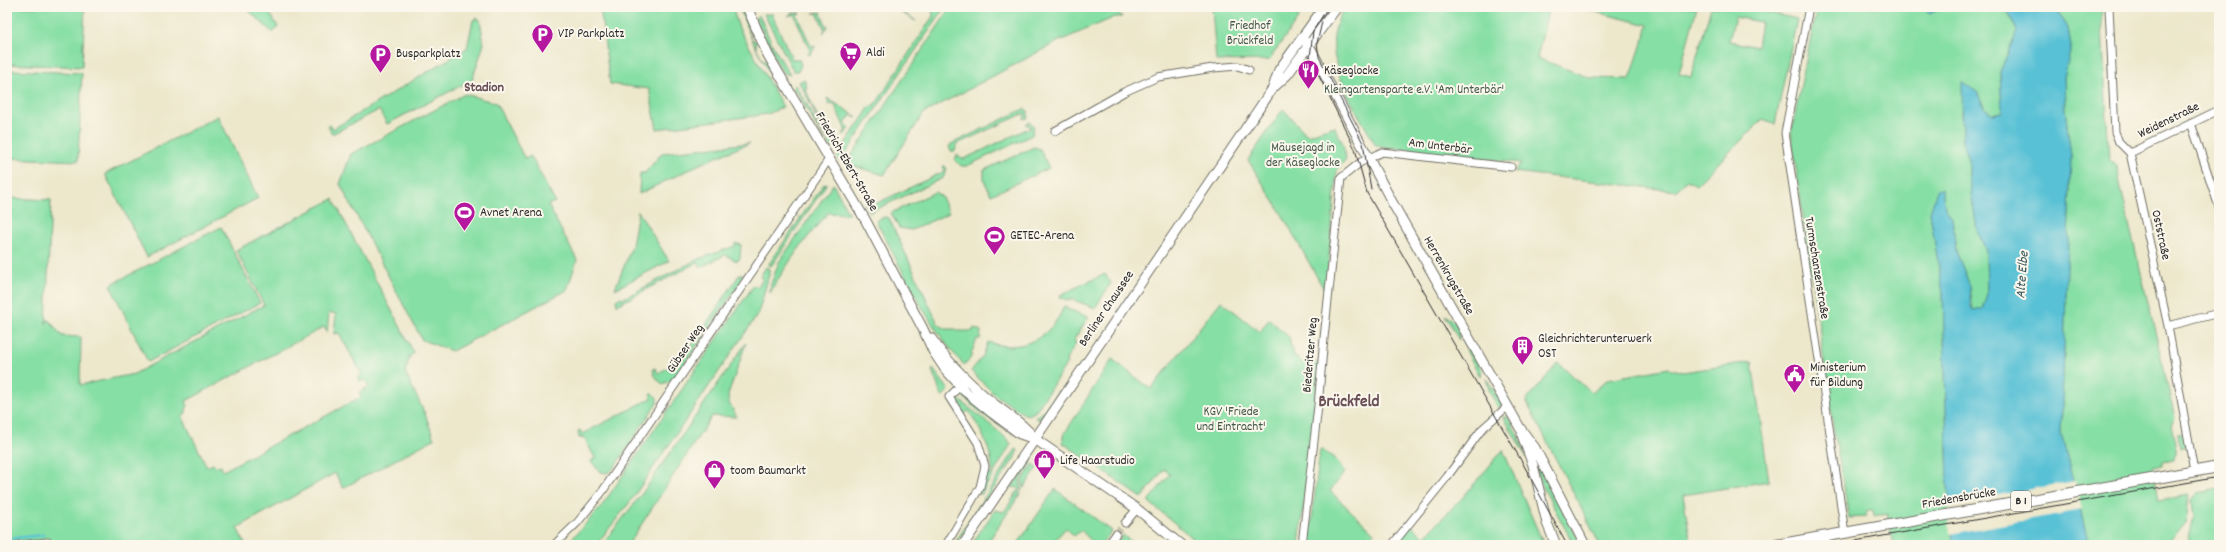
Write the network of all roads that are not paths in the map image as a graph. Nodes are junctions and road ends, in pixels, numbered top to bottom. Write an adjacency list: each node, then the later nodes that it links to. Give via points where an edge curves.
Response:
1 (747, 7): 15 (street, Friedrich-Ebert-Straße, via 768,55)
2 (1324, 7): 6 (street, Berliner Chaussee)
3 (1337, 7): 7 (street, Berliner Chaussee)
4 (1809, 7): 28 (street, Turmschanzenstraße, via 1785,133)
5 (2109, 7): 13 (street, Oststraße, via 2115,132 2119,142)
6 (1302, 38): 7 (street, Herrenkrugstraße); 9 (street, Berliner Chaussee, via 1278,70)
7 (1310, 45): 9 (street, Berliner Chaussee, via 1287,76); 14 (street, Herrenkrugstraße)
8 (1249, 70): 12 (street, via 1241,66 1214,68 1158,77 1128,90)
9 (1273, 88): 23 (street, Berliner Chaussee)
10 (2219, 110): 11 (street, Weidenstraße)
11 (2192, 123): 13 (street, Weidenstraße); 17 (street)
12 (1055, 131)
13 (2130, 153): 19 (street, Oststraße)
14 (1368, 158): 16 (street, Am Unterbär, via 1382,152); 21 (street, Herrenkrugstraße); 37 (street, Biederitzer Weg, via 1349,170 1340,182 1318,412)
15 (829, 159): 20 (street, Friedrich-Ebert-Straße, via 866,221 936,357); 32 (street, Gübser Weg, via 602,492 577,523)
16 (1511, 167)
17 (2219, 206)
18 (2219, 313): 19 (street)
19 (2168, 326): 25 (street, Oststraße)
20 (963, 383): 23 (street, Friedrich-Ebert-Straße, via 1026,426); 33 (street, via 949,398 978,443 984,458 984,471 980,487)
21 (1508, 406): 22 (street, Herrenkrugstraße); 38 (street, via 1482,429)
22 (1520, 428): 39 (street, Herrenkrugstraße, via 1533,464 1547,523); 40 (street, Herrenkrugstraße, via 1538,452)
23 (1035, 439): 26 (street, Friedrich-Ebert-Straße); 34 (street, Berliner Chaussee)
24 (2219, 467): 25 (main road, B 1)
25 (2194, 471): 28 (main road, Friedensbrücke / B 1)
26 (1137, 509): 27 (street); 36 (street, Friedrich-Ebert-Straße)
27 (1125, 523)
28 (1845, 532): 41 (main road, B 1)
29 (1116, 534): 35 (street)
30 (18, 545): 31 (street, via 48,542)
31 (48, 545)
32 (554, 545)
33 (946, 545)
34 (963, 545)
35 (1108, 545)
36 (1181, 545)
37 (1302, 545)
38 (1392, 545)
39 (1556, 545)
40 (1585, 545)
41 (1776, 545)

